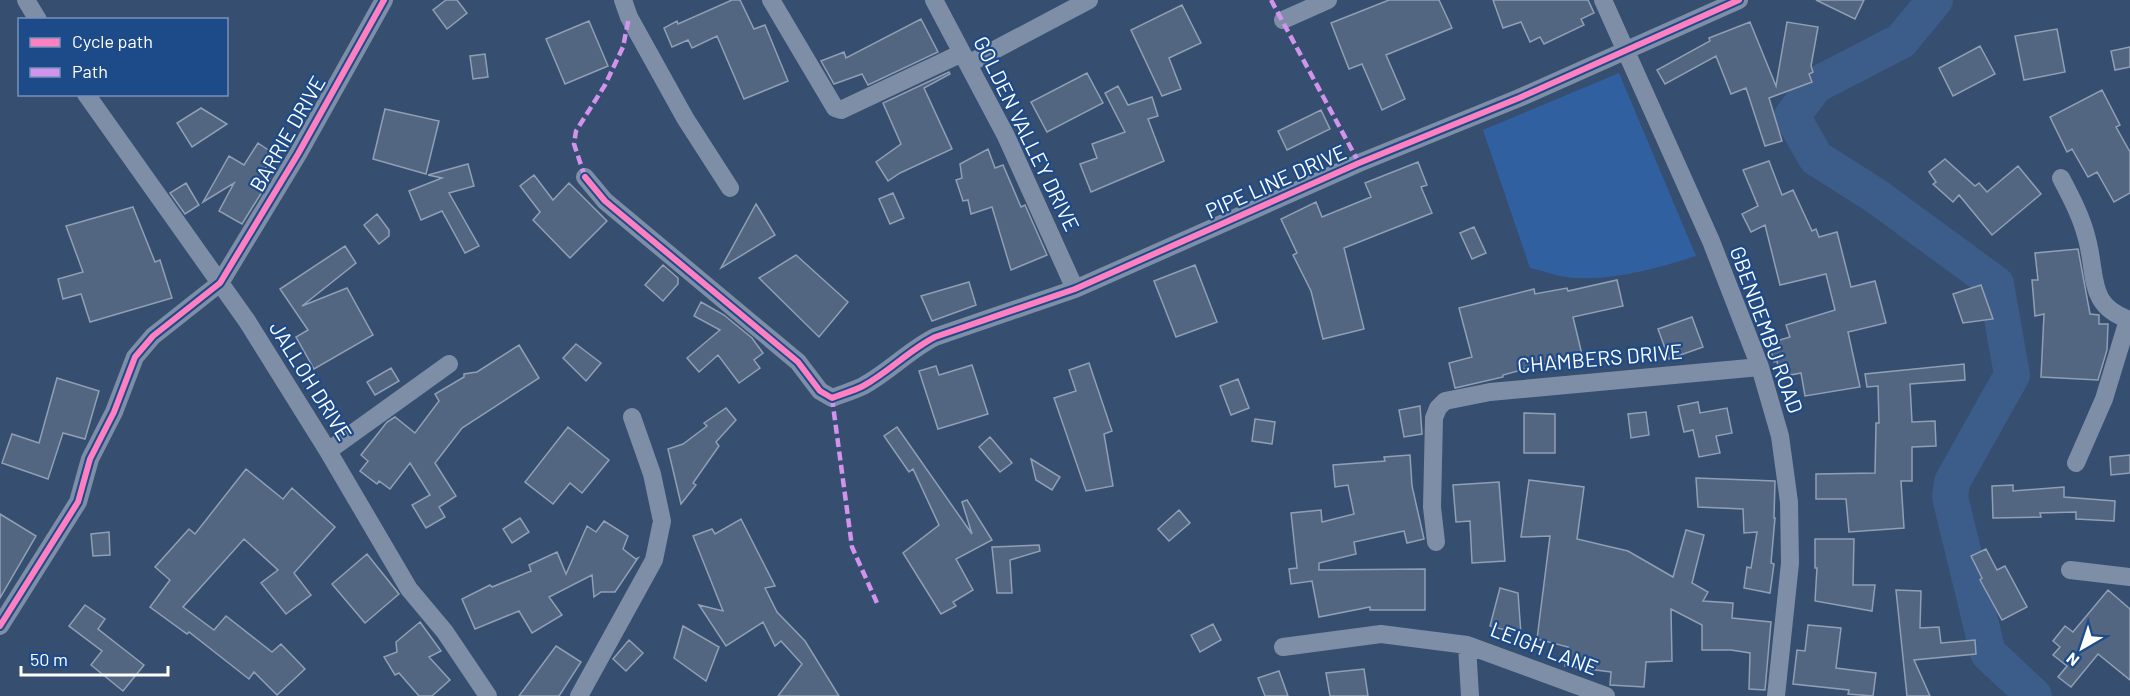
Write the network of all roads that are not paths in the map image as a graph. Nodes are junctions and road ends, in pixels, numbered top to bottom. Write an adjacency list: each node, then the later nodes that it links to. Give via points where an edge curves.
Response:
1 (26, 0): 10 (street)
2 (384, 0): 18 (street, BARRIE DRIVE)
3 (623, 0): 17 (street, via 685,118)
4 (771, 0): 13 (street, via 834,108 840,110)
5 (934, 0): 13 (street, GOLDEN VALLEY DRIVE)
6 (1089, 0): 13 (street)
7 (1328, 0): 11 (street)
8 (1603, 0): 12 (street, GBENDEMBU ROAD)
9 (1739, 0): 12 (street, PIPE LINE DRIVE)
10 (37, 18)
11 (1283, 20)
12 (1626, 51): 19 (street, PIPE LINE DRIVE, via 1359,163); 22 (street, GBENDEMBU ROAD, via 1711,241)
13 (965, 58): 19 (street, GOLDEN VALLEY DRIVE, via 1006,136)
14 (87, 96): 18 (street, JALLOH DRIVE)
15 (585, 177): 19 (street, PIPE LINE DRIVE, via 605,201 798,362 820,391 832,398 863,386 916,346 935,337)
16 (2061, 178): 20 (street, via 2087,238 2097,294 2111,313)
17 (730, 188)
18 (220, 283): 24 (street, JALLOH DRIVE); 29 (street, via 153,336 135,357 90,459 78,502)
19 (1075, 289)
20 (2129, 320): 25 (street, via 2104,399)
21 (448, 364): 24 (street)
22 (1760, 367): 26 (street, CHAMBERS DRIVE, via 1490,392 1445,401 1434,418 1432,507); 36 (street, GBENDEMBU ROAD, via 1780,436 1789,502 1790,563)
23 (632, 417): 33 (street, via 652,474 662,521 654,560)
24 (328, 451): 32 (street, JALLOH DRIVE, via 410,589)
25 (2076, 463)
26 (1436, 542)
27 (2070, 570): 28 (street)
28 (2130, 577)
29 (0, 626)
30 (1467, 645): 31 (street, LEIGH LANE, via 1382,634); 34 (street); 35 (street, LEIGH LANE)
31 (1283, 647)
32 (488, 696)
33 (579, 696)
34 (1470, 696)
35 (1606, 696)
36 (1776, 696)

